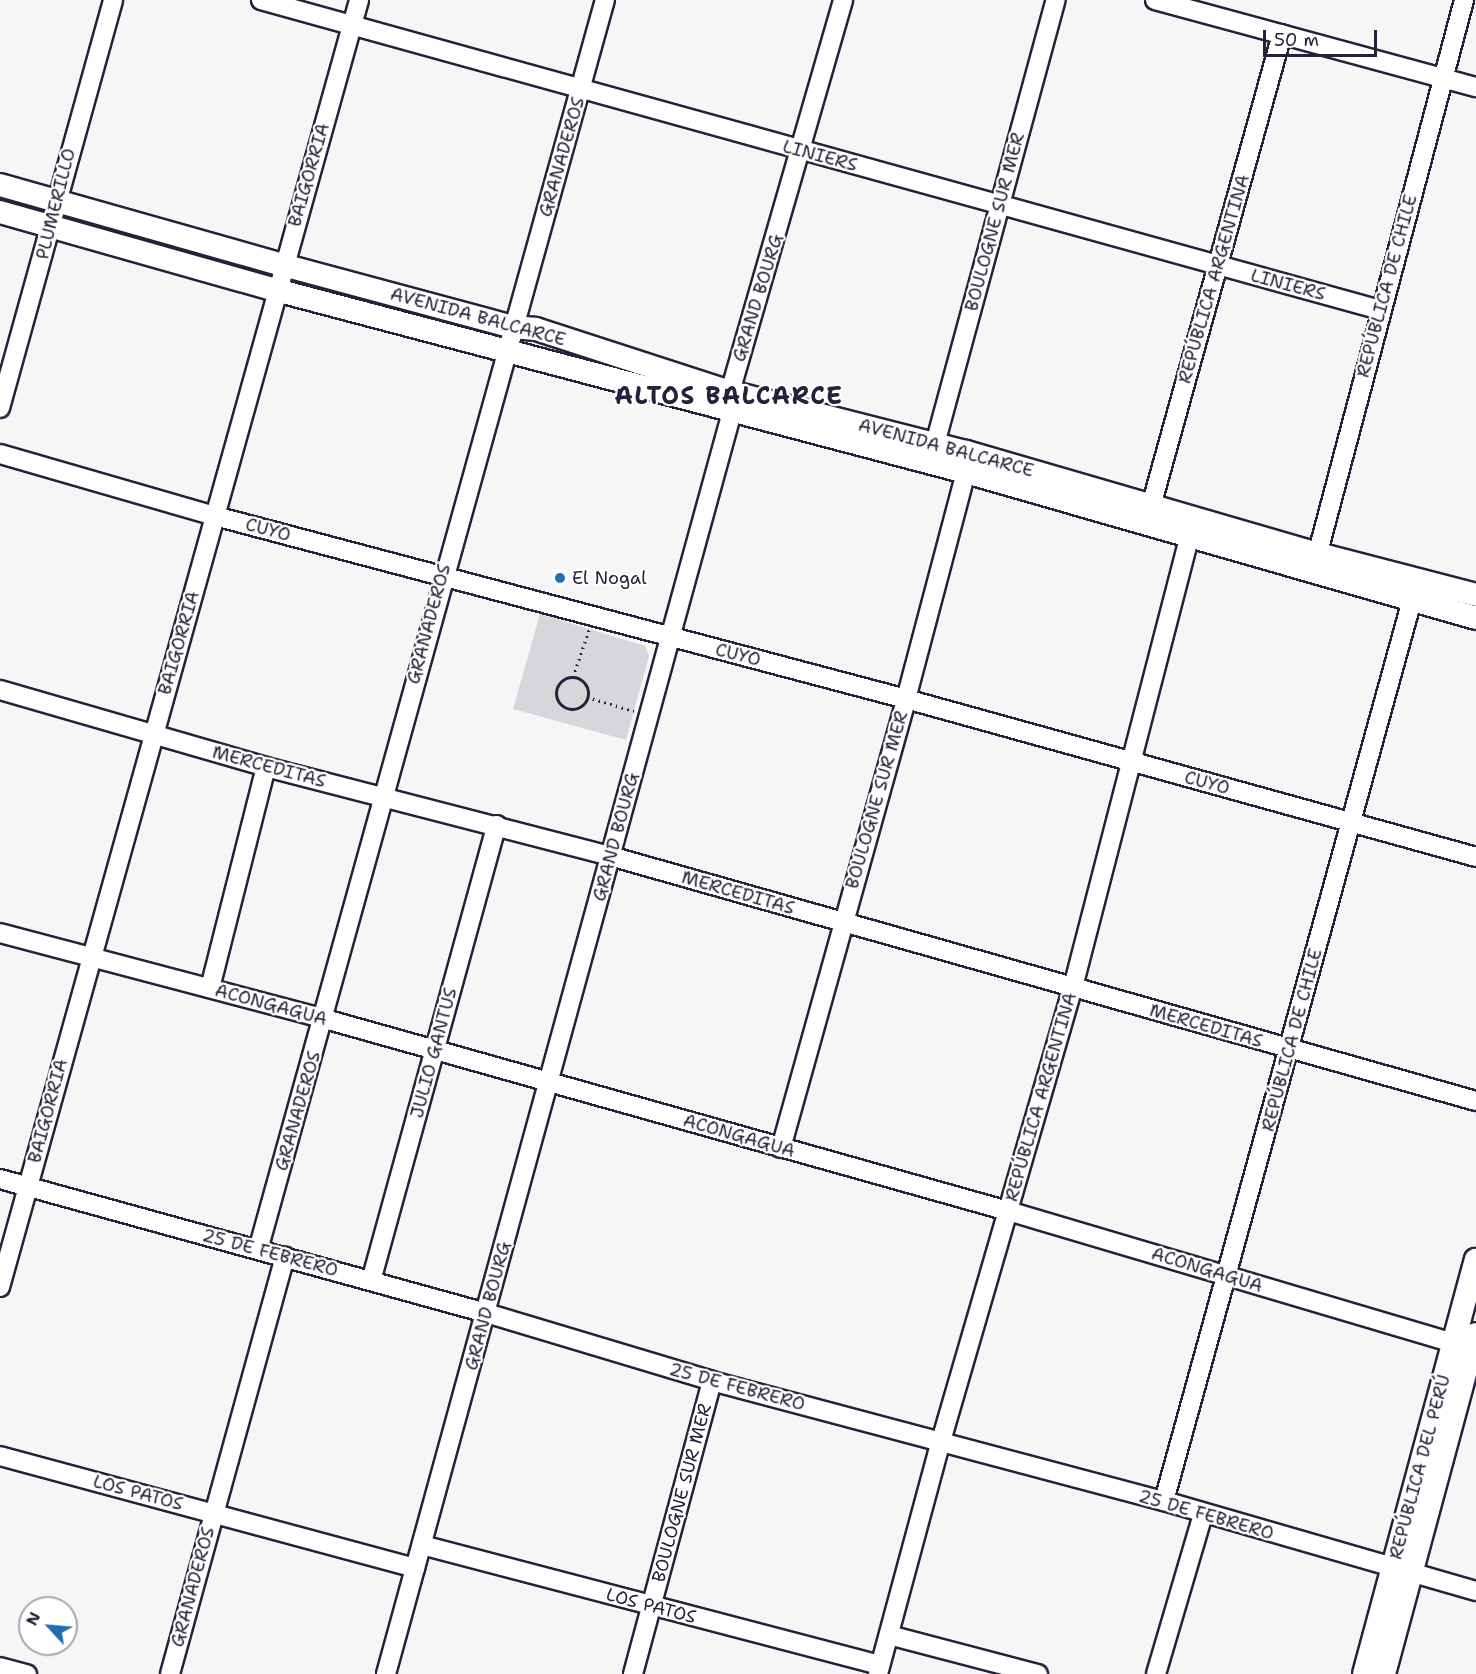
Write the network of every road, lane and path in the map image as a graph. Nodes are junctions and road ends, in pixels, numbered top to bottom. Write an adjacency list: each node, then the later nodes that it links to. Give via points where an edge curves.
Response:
1 (113, 0): 16 (street, PLUMERILLO)
2 (261, 0): 9 (street, LINIERS)
3 (359, 0): 9 (street, BAIGORRIA)
4 (605, 0): 13 (street, GRANADEROS)
5 (843, 0): 14 (street, GRAND BOURG)
6 (1056, 0): 17 (street, BOULOGNE SUR MER)
7 (1155, 0): 10 (street)
8 (1464, 0): 11 (street, REPÚBLICA DE CHILE)
9 (352, 25): 13 (street, LINIERS); 20 (street, BAIGORRIA)
10 (1282, 34): 11 (street); 21 (street, REPÚBLICA ARGENTINA)
11 (1442, 78): 12 (street); 23 (street, REPÚBLICA DE CHILE)
12 (1476, 87)
13 (582, 90): 14 (street, LINIERS); 24 (street, GRANADEROS)
14 (802, 152): 17 (street, LINIERS); 26 (street, GRAND BOURG)
15 (0, 185): 16 (main road, AVENIDA BALCARCE)
16 (55, 200): 19 (street, PLUMERILLO); 20 (main road, AVENIDA BALCARCE)
17 (999, 206): 21 (street, LINIERS); 28 (street, BOULOGNE SUR MER)
18 (0, 212): 19 (main road, AVENIDA BALCARCE)
19 (52, 227): 22 (main road, AVENIDA BALCARCE); 27 (street, PLUMERILLO)
20 (283, 265): 22 (street, BAIGORRIA); 24 (main road, AVENIDA BALCARCE)
21 (1217, 266): 23 (street, LINIERS); 31 (street, REPÚBLICA ARGENTINA)
22 (276, 290): 25 (main road, AVENIDA BALCARCE); 32 (street, BAIGORRIA)
23 (1380, 310): 34 (street, REPÚBLICA DE CHILE)
24 (513, 327): 25 (street, GRANADEROS); 26 (main road, AVENIDA BALCARCE, via 536,330)
25 (505, 351): 26 (main road, AVENIDA BALCARCE); 35 (street, GRANADEROS)
26 (731, 402): 28 (main road, AVENIDA BALCARCE); 30 (main road, AVENIDA BALCARCE); 41 (street, GRAND BOURG)
27 (0, 408)
28 (934, 444): 30 (main road, AVENIDA BALCARCE)
29 (0, 454): 32 (street, CUYO)
30 (966, 462): 31 (main road, AVENIDA BALCARCE); 45 (street, BOULOGNE SUR MER)
31 (1148, 515): 33 (main road, AVENIDA BALCARCE)
32 (215, 516): 35 (street, CUYO); 47 (street, BAIGORRIA)
33 (1189, 527): 34 (main road, AVENIDA BALCARCE); 48 (street, REPÚBLICA ARGENTINA)
34 (1315, 564): 36 (main road, AVENIDA BALCARCE); 38 (main road, AVENIDA BALCARCE)
35 (443, 577): 39 (street, CUYO); 50 (street, GRANADEROS)
36 (1419, 578): 37 (main road, AVENIDA BALCARCE); 38 (street, REPÚBLICA DE CHILE)
37 (1476, 596)
38 (1412, 600): 40 (main road, AVENIDA BALCARCE); 51 (street, REPÚBLICA DE CHILE)
39 (594, 617): 41 (street, CUYO); 42 (path)
40 (1476, 618)
41 (669, 638): 45 (street, CUYO); 46 (street, GRAND BOURG)
42 (573, 676): 44 (path, via 586,684); 44 (path, via 557,686 559,702 574,708)
43 (0, 690): 47 (street, MERCEDITAS)
44 (587, 697): 46 (path)
45 (906, 699): 48 (street, CUYO); 55 (street, BOULOGNE SUR MER)
46 (649, 715): 53 (street, GRAND BOURG)
47 (153, 734): 49 (street, MERCEDITAS); 57 (street, BAIGORRIA)
48 (1130, 762): 51 (street, CUYO); 58 (street, REPÚBLICA ARGENTINA)
49 (266, 767): 50 (street, MERCEDITAS); 59 (street)
50 (382, 796): 52 (street, MERCEDITAS); 60 (street, GRANADEROS)
51 (1350, 821): 54 (street, CUYO); 61 (street, REPÚBLICA DE CHILE)
52 (497, 825): 53 (street, MERCEDITAS); 62 (street, JULIO GANTUS)
53 (610, 856): 55 (street, MERCEDITAS); 63 (street, GRAND BOURG)
54 (1476, 856)
55 (843, 924): 58 (street, MERCEDITAS); 65 (street, BOULOGNE SUR MER)
56 (0, 933): 57 (street, ACONGAGUA)
57 (90, 957): 59 (street, ACONGAGUA); 67 (street, BAIGORRIA)
58 (1073, 987): 61 (street, MERCEDITAS); 68 (street, REPÚBLICA ARGENTINA)
59 (210, 988): 60 (street, ACONGAGUA)
60 (325, 1019): 62 (street, ACONGAGUA); 69 (street, GRANADEROS)
61 (1291, 1050): 64 (street, MERCEDITAS); 72 (street, REPÚBLICA DE CHILE)
62 (435, 1051): 63 (street, ACONGAGUA); 73 (street, JULIO GANTUS)
63 (549, 1083): 65 (street, ACONGAGUA); 75 (street, GRAND BOURG)
64 (1476, 1101)
65 (781, 1148): 68 (street, ACONGAGUA)
66 (0, 1179): 67 (street, 25 DE FEBRERO)
67 (27, 1186): 69 (street, 25 DE FEBRERO); 74 (street, BAIGORRIA)
68 (1008, 1211): 72 (street, ACONGAGUA); 78 (street, REPÚBLICA ARGENTINA)
69 (258, 1250): 70 (street, 25 DE FEBRERO)
70 (285, 1257): 73 (street, 25 DE FEBRERO); 81 (street, GRANADEROS)
71 (1476, 1260): 76 (main road, REPÚBLICA DEL PERÚ)
72 (1225, 1275): 76 (street, ACONGAGUA); 80 (street, REPÚBLICA DE CHILE)
73 (371, 1281): 75 (street, 25 DE FEBRERO)
74 (0, 1287)
75 (486, 1313): 77 (street, 25 DE FEBRERO); 83 (street, GRAND BOURG)
76 (1469, 1343): 85 (main road, REPÚBLICA DEL PERÚ)
77 (712, 1382): 78 (street, 25 DE FEBRERO); 87 (street, BOULOGNE SUR MER)
78 (941, 1441): 80 (street, 25 DE FEBRERO); 88 (street, REPÚBLICA ARGENTINA)
79 (0, 1456): 81 (street, LOS PATOS)
80 (1164, 1501): 82 (street, 25 DE FEBRERO)
81 (214, 1512): 84 (street, LOS PATOS); 92 (street, GRANADEROS)
82 (1203, 1514): 85 (street, 25 DE FEBRERO); 96 (street)
83 (422, 1545): 84 (street, GRAND BOURG); 87 (street, LOS PATOS)
84 (415, 1568): 93 (street, GRAND BOURG)
85 (1402, 1571): 86 (street, 25 DE FEBRERO); 97 (main road, REPÚBLICA DEL PERÚ); 98 (main road, REPÚBLICA DEL PERÚ)
86 (1476, 1591)
87 (651, 1606): 90 (street, LOS PATOS); 94 (street, BOULOGNE SUR MER)
88 (889, 1635): 90 (street, REPÚBLICA ARGENTINA); 95 (street)
89 (0, 1667): 91 (street)
90 (879, 1670)
91 (27, 1674)
92 (170, 1674)
93 (386, 1674)
94 (633, 1674)
95 (1038, 1674)
96 (1156, 1674)
97 (1364, 1674)
98 (1384, 1674)

